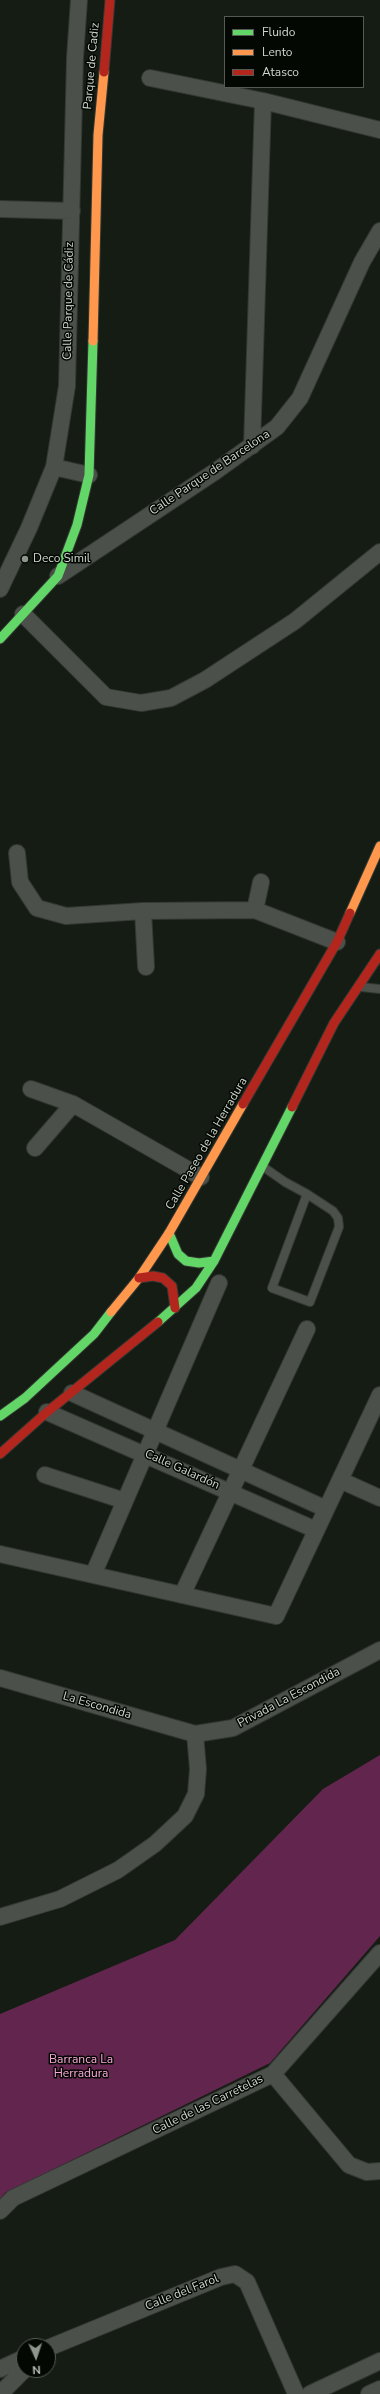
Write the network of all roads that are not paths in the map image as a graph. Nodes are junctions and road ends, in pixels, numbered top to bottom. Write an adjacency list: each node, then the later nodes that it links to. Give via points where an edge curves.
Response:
1 (79, 0): 8 (street, Calle Parque de Cádiz, via 74,58)
2 (110, 0): 6 (main road, Parque de Cadiz)
3 (150, 78): 4 (street)
4 (263, 101): 5 (street); 10 (street)
5 (380, 130)
6 (98, 135): 12 (main road, Calle Parque de Cádiz)
7 (0, 209): 8 (street)
8 (72, 211): 11 (street, Calle Parque de Cádiz, via 67,386)
9 (380, 231): 10 (street, Calle Parque de Barcelona, via 362,262 300,398 277,427)
10 (252, 446): 14 (street, Calle Parque de Barcelona)
11 (54, 467): 12 (street); 15 (street, Calle Parque de Cádiz)
12 (89, 475): 14 (main road, Calle Parque de Cádiz, via 77,525)
13 (380, 552): 16 (street, via 295,621 205,680 171,698 141,703 106,697)
14 (58, 576): 16 (main road, Calle Parque de Cádiz)
15 (0, 589)
16 (23, 614): 17 (main road, Calle Parque de Cádiz)
17 (0, 639)
18 (380, 846): 23 (main road, Calle Paseo de la Herradura)
19 (17, 853): 22 (street, via 20,882 38,908 66,916)
20 (261, 882): 21 (street)
21 (255, 910): 22 (street); 23 (street)
22 (143, 911): 25 (street)
23 (337, 942): 32 (main road, Calle Paseo de la Herradura)
24 (380, 954): 26 (main road)
25 (146, 967)
26 (358, 987): 27 (lane); 31 (main road, via 334,1023)
27 (380, 988)
28 (31, 1089): 29 (street)
29 (73, 1104): 30 (street); 32 (street)
30 (35, 1148)
31 (262, 1166): 33 (lane); 35 (main road)
32 (201, 1177): 34 (main road, Calle Paseo de la Herradura)
33 (307, 1194): 33 (lane, via 333,1211 340,1227 310,1302 272,1288)
34 (169, 1233): 35 (main road, via 178,1254 186,1261); 36 (main road, Calle Paseo de la Herradura)
35 (214, 1261): 38 (main road, via 196,1288)
36 (139, 1278): 38 (main road, via 163,1278 172,1286); 43 (main road, Calle Paseo de la Herradura, via 94,1334 25,1398)
37 (219, 1283): 44 (street)
38 (175, 1308): 40 (main road)
39 (307, 1329): 47 (street)
40 (72, 1393): 42 (main road); 44 (street, Calle Galardón)
41 (380, 1395): 49 (street)
42 (47, 1412): 45 (main road); 46 (street, Calle Galardón)
43 (0, 1416)
44 (155, 1432): 46 (street); 47 (street, Calle Galardón)
45 (0, 1454)
46 (145, 1454): 50 (street, Calle Galardón); 52 (street)
47 (240, 1470): 50 (street); 53 (street, Calle Galardón)
48 (45, 1474): 52 (street)
49 (340, 1480): 51 (street); 53 (street)
50 (230, 1492): 54 (street, Calle Galardón); 57 (street)
51 (380, 1498)
52 (125, 1501): 56 (street)
53 (326, 1509): 54 (street)
54 (316, 1530): 57 (street, via 276,1616)
55 (0, 1554): 56 (street)
56 (93, 1575): 57 (street)
57 (182, 1595)
58 (380, 1650): 60 (street, Privada La Escondida, via 232,1728)
59 (0, 1678): 60 (street, La Escondida)
60 (194, 1734): 61 (street, via 198,1769 196,1794 185,1816 155,1844 118,1870 60,1899)
61 (0, 1917)
62 (380, 1953): 63 (street, Calle de las Carretelas)
63 (273, 2074): 64 (street, via 349,2165 367,2172); 65 (street, Calle de las Carretelas, via 13,2198)
64 (380, 2171)
65 (0, 2211)
66 (56, 2345): 73 (street, Calle del Farol, via 221,2276 235,2274 247,2282)
67 (16, 2361): 69 (street)
68 (380, 2362): 74 (street)
69 (0, 2368)
70 (16, 2378): 72 (street)
71 (380, 2389): 75 (street)
72 (0, 2394)
73 (296, 2394)
74 (310, 2394)
75 (369, 2394)

